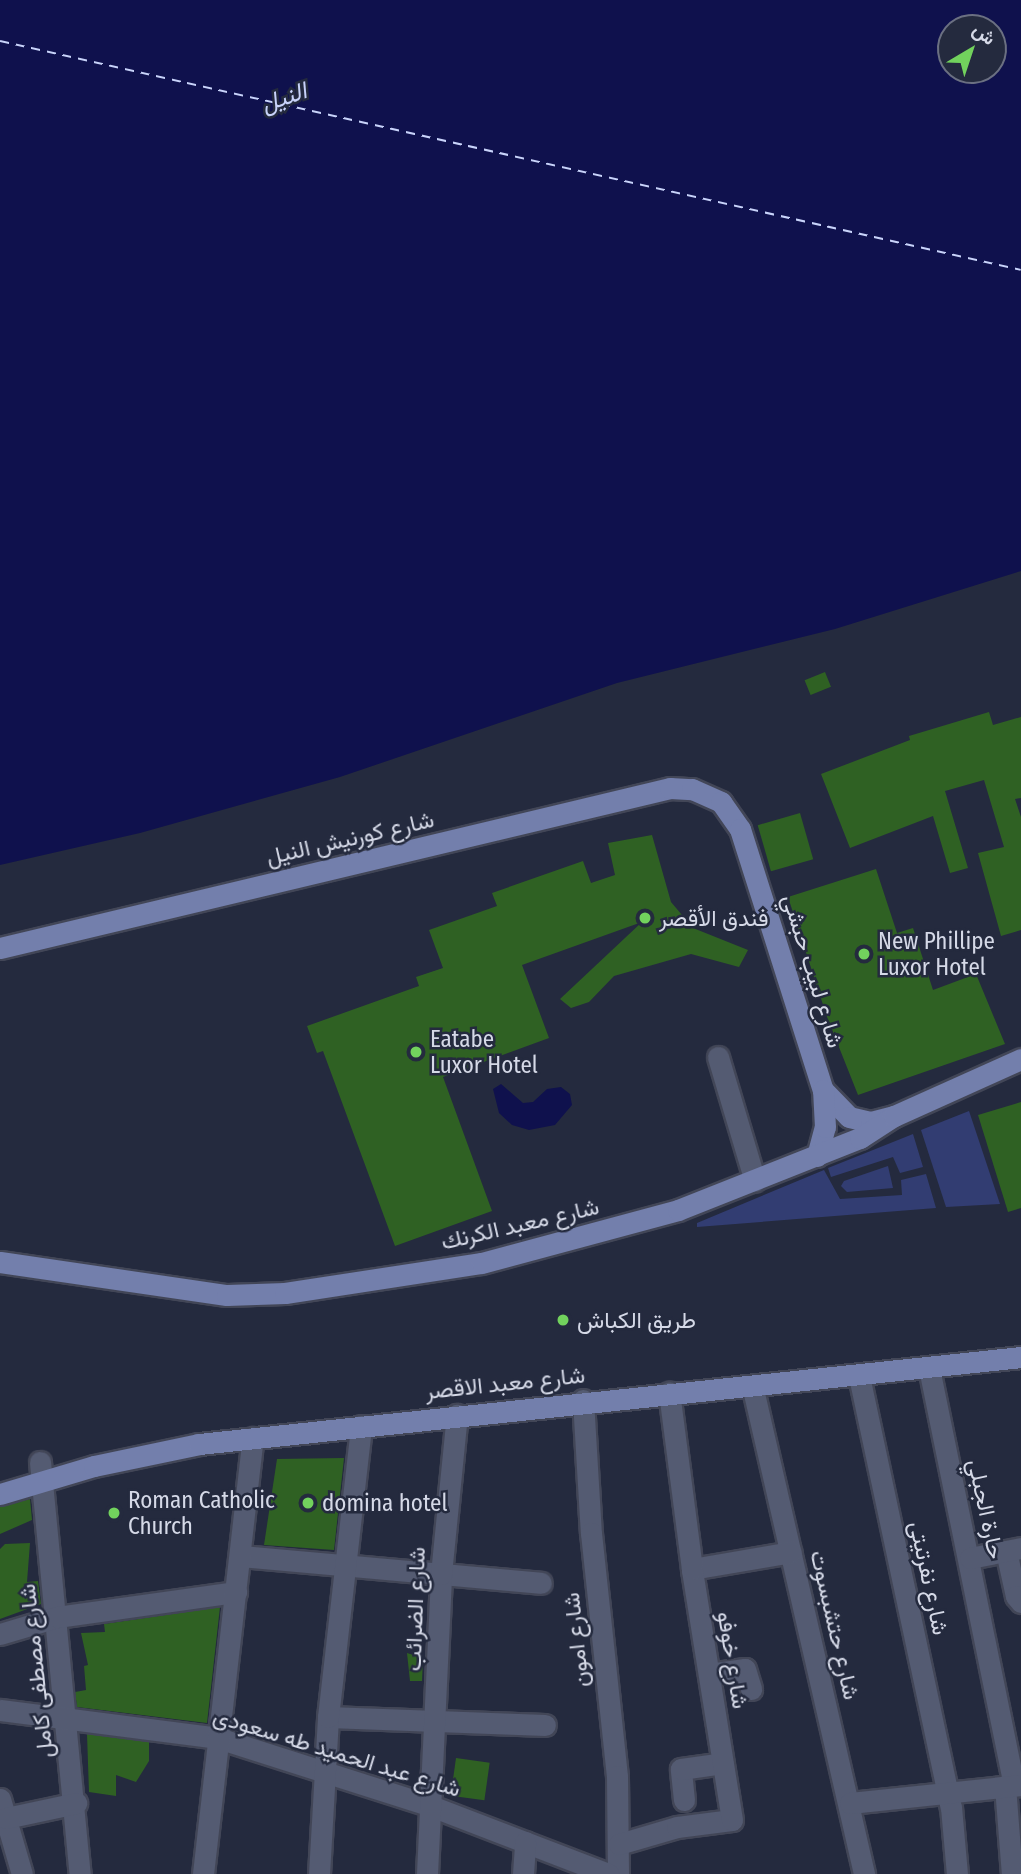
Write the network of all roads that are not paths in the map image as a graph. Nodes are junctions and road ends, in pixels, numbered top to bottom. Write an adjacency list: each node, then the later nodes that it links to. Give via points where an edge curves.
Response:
1 (712, 796): 2 (main road, شارع كورنيش النيل, via 670,788); 5 (main road, شارع لبيب حبشي, via 729,810 740,829)
2 (0, 948)
3 (718, 1057): 8 (street)
4 (1021, 1059): 6 (main road, شارع معبد الكرنك)
5 (823, 1090): 6 (main road, شارع لبيب حبشي, via 849,1117 871,1122); 7 (main road, via 825,1127)
6 (894, 1116): 7 (main road, شارع معبد الكرنك, via 860,1138)
7 (817, 1156): 8 (main road, شارع معبد الكرنك)
8 (755, 1181): 9 (main road, شارع معبد الكرنك, via 642,1222 482,1263 285,1293 198,1293)
9 (0, 1262)
10 (1021, 1357): 11 (main road, شارع معبد الاقصر)
11 (929, 1368): 12 (main road, شارع معبد الاقصر); 24 (street, حارة الجبلي)
12 (859, 1376): 13 (main road, شارع معبد الاقصر); 44 (street, شارع نفرتيتى)
13 (753, 1389): 14 (main road, شارع معبد الاقصر); 22 (street, شارع حتشبسوت)
14 (669, 1392): 15 (main road, شارع معبد الاقصر); 26 (street, شارع خوفو)
15 (583, 1400): 16 (main road, شارع معبد الاقصر); 51 (street, شارع امون)
16 (457, 1415): 17 (main road, شارع معبد الاقصر); 27 (street, شارع الضرائب)
17 (360, 1426): 18 (main road, شارع معبد الاقصر); 25 (street)
18 (253, 1438): 19 (main road, شارع معبد الاقصر); 23 (street)
19 (41, 1472): 20 (main road, شارع معبد الاقصر); 31 (street, شارع مصطفى كامل)
20 (0, 1494)
21 (1014, 1549): 24 (street); 30 (street, via 1016,1596)
22 (791, 1552): 26 (street); 47 (street, شارع حتشبسوت)
23 (240, 1556): 25 (street); 29 (street)
24 (970, 1558): 43 (street, حارة الجبلي)
25 (343, 1565): 27 (street); 36 (street)
26 (691, 1569): 33 (street, شارع خوفو)
27 (441, 1574): 28 (street); 37 (street, شارع الضرائب)
28 (541, 1583)
29 (236, 1592): 31 (street); 40 (street)
30 (1021, 1602)
31 (57, 1617): 32 (street); 38 (street, شارع مصطفى كامل)
32 (0, 1634)
33 (709, 1674): 34 (street, via 745,1669); 41 (street, شارع خوفو)
34 (751, 1689)
35 (0, 1710): 38 (street, شارع عبد الحميد طه سعودى)
36 (328, 1717): 37 (street); 42 (street)
37 (438, 1718): 39 (street); 48 (street, شارع الضرائب)
38 (68, 1719): 40 (street, شارع عبد الحميد طه سعودى); 46 (street, شارع مصطفى كامل)
39 (545, 1725)
40 (219, 1738): 42 (street, شارع عبد الحميد طه سعودى); 54 (street)
41 (723, 1763): 45 (street, via 681,1769); 51 (street, شارع خوفو, via 731,1821 690,1825)
42 (325, 1771): 48 (street, شارع عبد الحميد طه سعودى); 55 (street)
43 (1013, 1785): 44 (street); 62 (street, حارة الجبلي)
44 (947, 1791): 47 (street); 61 (street, شارع نفرتيتى)
45 (684, 1800)
46 (76, 1803): 49 (street); 53 (street, شارع مصطفى كامل)
47 (850, 1803): 60 (street, شارع حتشبسوت)
48 (431, 1806): 50 (street, شارع عبد الحميد طه سعودى); 56 (street, شارع الضرائب)
49 (3, 1809): 52 (street)
50 (525, 1842): 57 (street); 58 (street, شارع عبد الحميد طه سعودى)
51 (619, 1844): 59 (street, شارع امون)
52 (22, 1874)
53 (80, 1874)
54 (204, 1874)
55 (319, 1874)
56 (427, 1874)
57 (523, 1874)
58 (608, 1874)
59 (618, 1874)
60 (864, 1874)
61 (957, 1874)
62 (1012, 1874)

